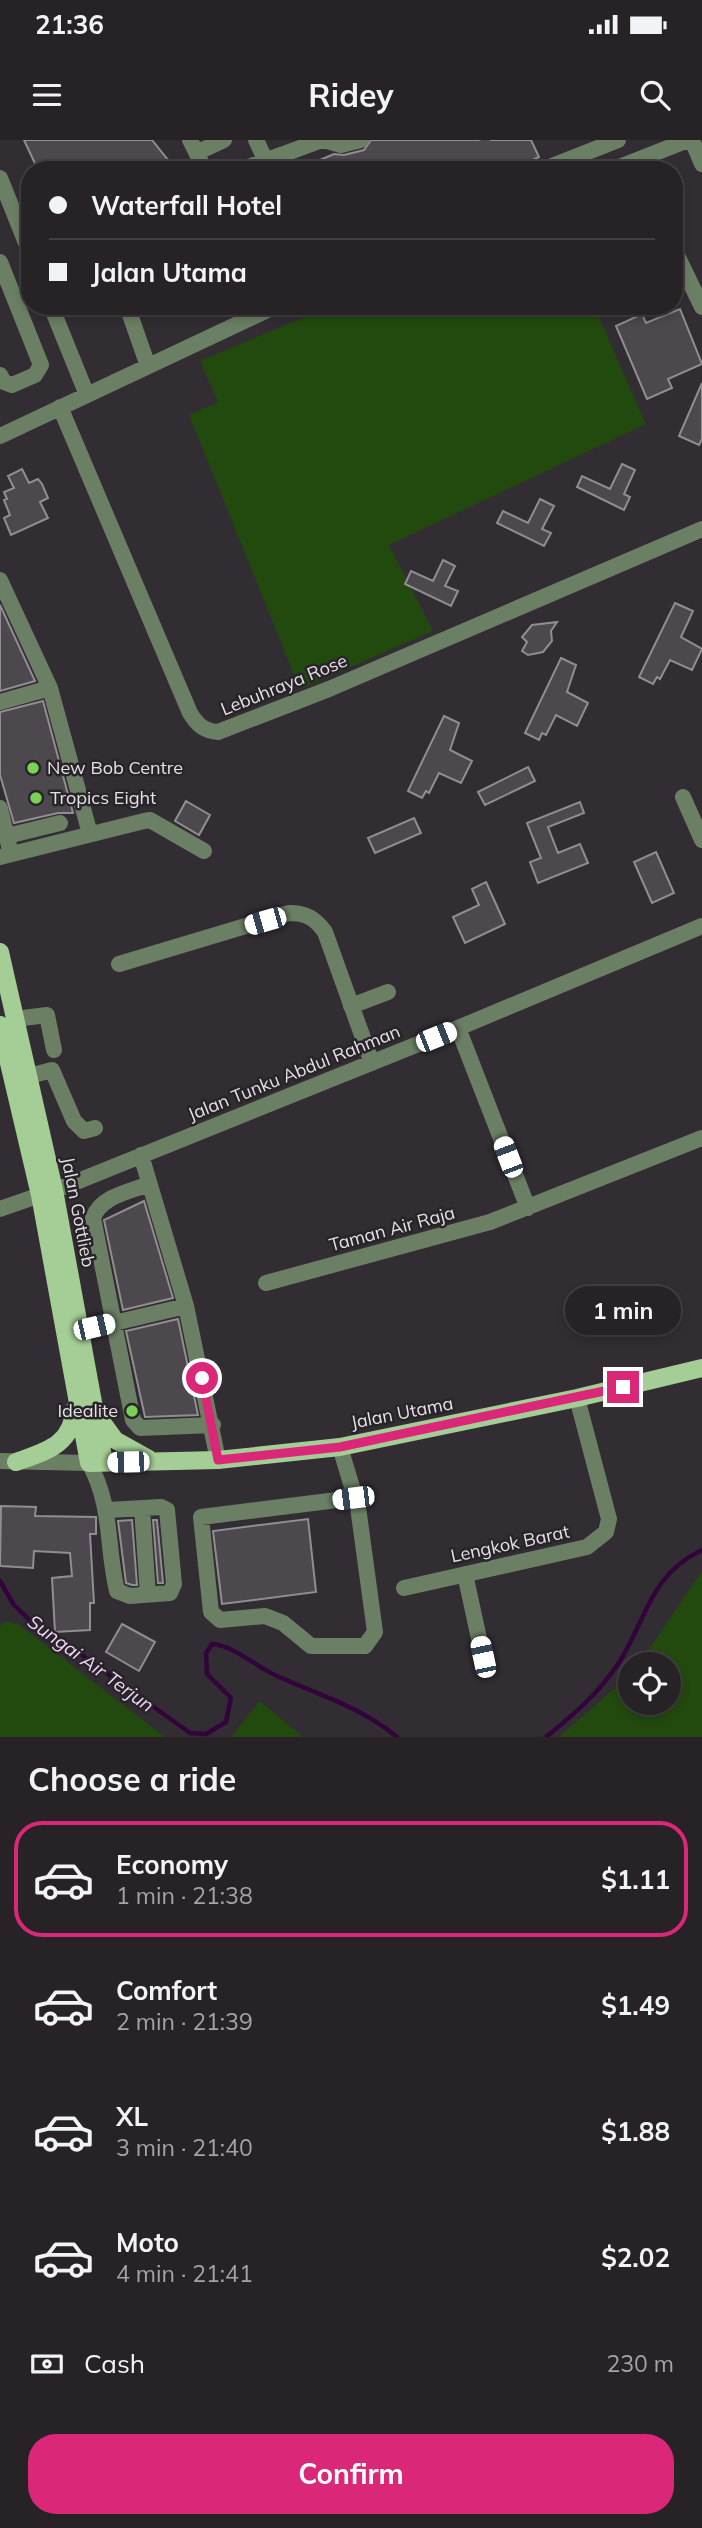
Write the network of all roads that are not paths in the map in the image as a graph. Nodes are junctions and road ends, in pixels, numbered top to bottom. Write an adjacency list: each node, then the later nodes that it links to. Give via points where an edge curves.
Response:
1 (224, 140): 7 (street)
2 (256, 140): 8 (street)
3 (323, 140): 4 (street, via 341,145); 8 (street)
4 (361, 140)
5 (618, 140): 10 (street)
6 (690, 140): 11 (street); 12 (street)
7 (194, 146)
8 (265, 159): 9 (street)
9 (260, 161)
10 (565, 161)
11 (635, 161)
12 (702, 164)
13 (0, 178): 14 (street)
14 (21, 230)
15 (0, 262): 19 (street)
16 (683, 268): 17 (street)
17 (702, 307)
18 (21, 315): 26 (street, via 41,365 35,375 12,385)
19 (21, 315)
20 (54, 315): 27 (street)
21 (130, 315): 25 (street)
22 (235, 315): 24 (street)
23 (255, 315): 24 (street)
24 (238, 322): 25 (street)
25 (148, 366): 27 (street)
26 (0, 375)
27 (87, 395): 28 (street)
28 (60, 407): 29 (street); 30 (street, Lebuhraya Rose, via 190,713 210,732 329,689)
29 (0, 436)
30 (702, 529)
31 (0, 580): 32 (street)
32 (50, 688): 33 (street); 37 (street)
33 (0, 702)
34 (683, 797): 39 (street)
35 (0, 808): 38 (street)
36 (60, 822): 38 (street)
37 (90, 834): 40 (street, via 150,820); 41 (street)
38 (7, 836): 41 (street)
39 (702, 840)
40 (204, 850)
41 (6, 856)
42 (702, 926): 49 (street, Jalan Tunku Abdul Rahman)
43 (0, 952): 45 (main road, Jalan Gottlieb)
44 (119, 964): 47 (street, via 299,913 318,922 325,932)
45 (4, 985): 48 (main road, Jalan Gottlieb)
46 (388, 992): 47 (street)
47 (351, 1006): 51 (street)
48 (8, 1022): 50 (street, via 47,1015); 52 (main road, Jalan Gottlieb); 57 (main road, Jalan Gottlieb)
49 (458, 1028): 51 (street, Jalan Tunku Abdul Rahman); 58 (street)
50 (54, 1050)
51 (372, 1063): 55 (street, Jalan Tunku Abdul Rahman)
52 (29, 1076): 53 (street, via 52,1070 74,1121 84,1131); 57 (main road, Jalan Gottlieb)
53 (95, 1128)
54 (702, 1138): 58 (street, Taman Air Raja)
55 (141, 1155): 56 (street); 57 (street, Jalan Tunku Abdul Rahman)
56 (149, 1184): 61 (street); 62 (street, via 104,1202 93,1218)
57 (47, 1192): 59 (street, Jalan Tunku Abdul Rahman); 63 (main road, Jalan Gottlieb); 65 (main road, Jalan Gottlieb)
58 (528, 1208): 60 (street, Taman Air Raja)
59 (0, 1209)
60 (266, 1283)
61 (186, 1306): 62 (street); 68 (street)
62 (113, 1323): 63 (street); 68 (street, via 136,1426)
63 (80, 1331): 67 (main road, Jalan Gottlieb)
64 (702, 1368): 66 (main road, Jalan Utama)
65 (76, 1393): 71 (main road, via 74,1421 65,1440 45,1452); 73 (main road, Jalan Gottlieb)
66 (577, 1398): 69 (main road, Jalan Utama); 77 (street, Lengkok Barat, via 609,1519 606,1532 587,1547)
67 (95, 1412): 72 (main road, via 115,1440); 73 (main road, Jalan Gottlieb)
68 (213, 1425): 70 (street)
69 (340, 1447): 70 (main road, Jalan Utama); 74 (street)
70 (218, 1460): 72 (main road, Jalan Utama)
71 (8, 1461): 73 (street)
72 (153, 1461): 73 (main road, Jalan Utama)
73 (97, 1463): 76 (street, Jalan Gottlieb)
74 (353, 1498): 74 (street, via 375,1632 365,1646 311,1646 283,1623 265,1616 215,1618 201,1517)
75 (142, 1508): 76 (street); 79 (street); 79 (street, via 167,1510 174,1584 170,1593)
76 (108, 1510): 79 (street, via 117,1591 125,1596)
77 (465, 1574): 78 (street, Lengkok Barat); 80 (street)
78 (404, 1588)
79 (148, 1595)
80 (483, 1657)

